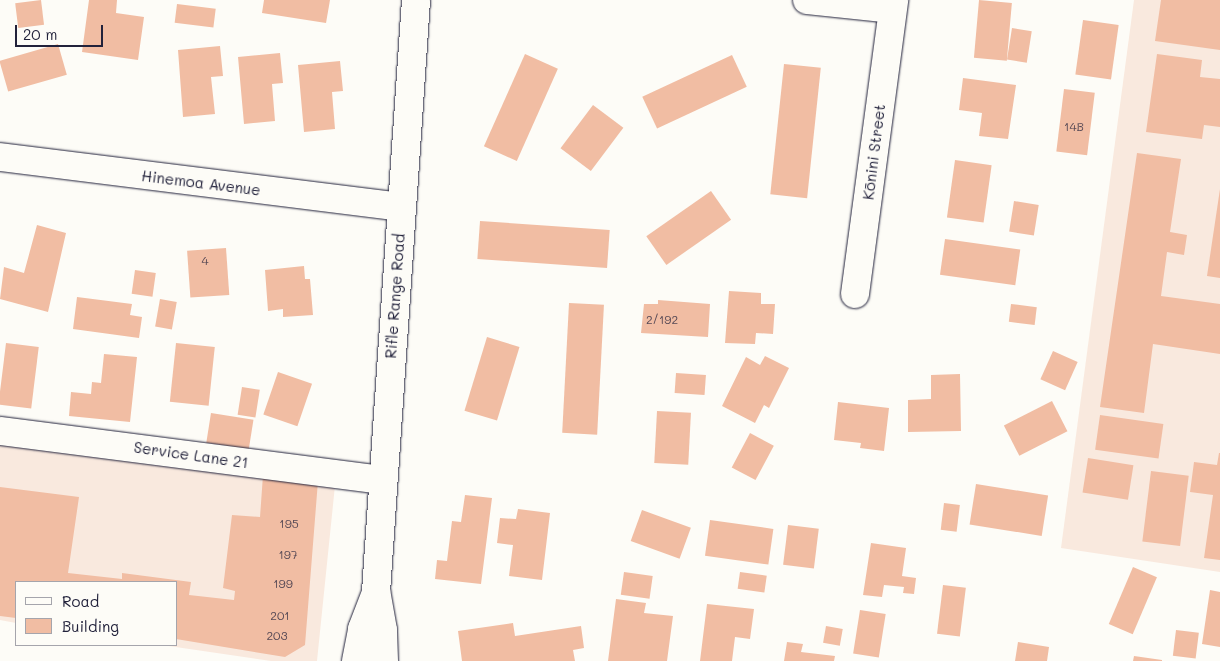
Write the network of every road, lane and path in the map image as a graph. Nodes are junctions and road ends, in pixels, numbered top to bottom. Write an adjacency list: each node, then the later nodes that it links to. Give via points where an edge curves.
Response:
1 (416, 0): 5 (street, Rifle Range Road)
2 (807, 0): 3 (street, Kōnini Street)
3 (893, 4): 6 (street, Kōnini Street)
4 (0, 157): 5 (street, Hinemoa Avenue)
5 (401, 207): 8 (street, Rifle Range Road)
6 (856, 294)
7 (0, 431): 8 (street, Service Lane 21)
8 (383, 480): 9 (street, Rifle Range Road)
9 (376, 592): 10 (street, Rifle Range Road, via 362,629); 11 (street, Rifle Range Road, via 384,630)
10 (356, 661)
11 (384, 661)

